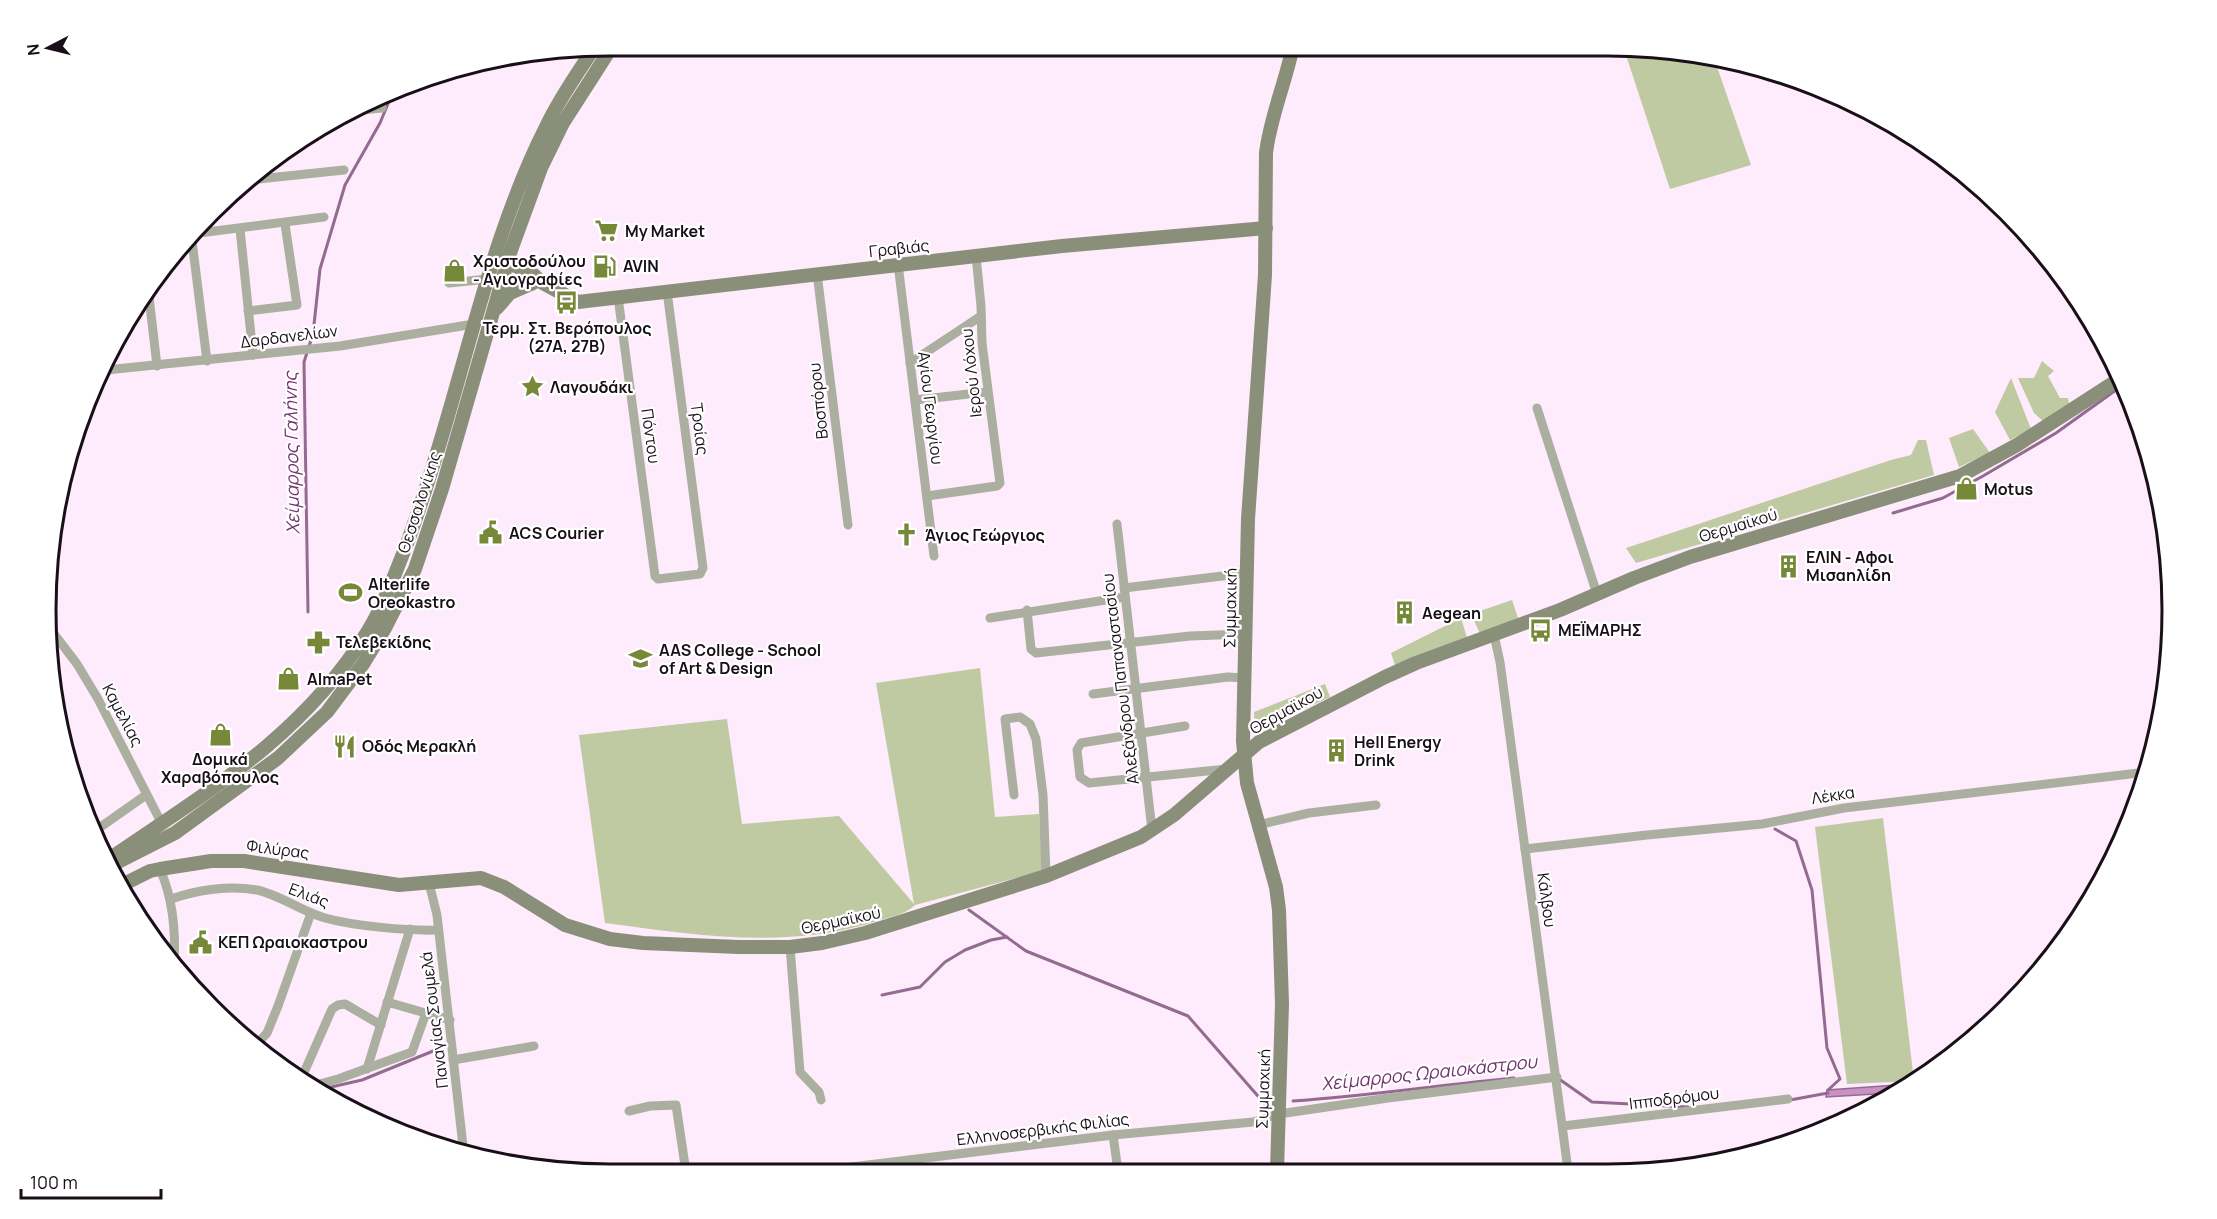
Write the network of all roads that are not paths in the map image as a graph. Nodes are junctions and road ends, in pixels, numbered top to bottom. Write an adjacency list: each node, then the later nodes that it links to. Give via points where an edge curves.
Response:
1 (606, 56): 16 (street, Θεσσαλονίκης, via 552,143)
2 (1291, 56): 10 (street, Συμμαχική, via 1267,140)
3 (589, 57): 16 (street, Θεσσαλονίκης, via 546,126 519,187)
4 (381, 108): 5 (street)
5 (373, 109)
6 (344, 170): 7 (street)
7 (261, 179)
8 (324, 217): 9 (street)
9 (285, 224): 11 (street); 23 (street, via 297,305)
10 (1266, 228): 14 (street, Γραβιάς); 40 (street, Συμμαχική)
11 (240, 229): 12 (street); 23 (street)
12 (204, 233)
13 (192, 245): 28 (street)
14 (976, 256): 15 (street, Γραβιάς); 24 (street, Ιερού Λόχου)
15 (898, 264): 17 (street, Γραβιάς); 29 (street, Αγίου Γεωργίου)
16 (497, 268): 18 (street, Γραβιάς, via 522,281); 19 (street); 25 (street, Θεσσαλονίκης); 26 (street, Θεσσαλονίκης)
17 (817, 273): 20 (street, Γραβιάς); 37 (street, Βοσπόρου)
18 (537, 282): 21 (street, Γραβιάς, via 578,302); 25 (street, via 510,293)
19 (449, 283)
20 (667, 291): 21 (street, Γραβιάς); 41 (street, Τροίας, via 703,571)
21 (618, 297): 41 (street, Πόντου)
22 (150, 301): 30 (street)
23 (248, 311): 27 (street)
24 (981, 316): 29 (street); 33 (street, Ιερού Λόχου)
25 (491, 317): 68 (street, Θεσσαλονίκης, via 446,479 415,569 363,664 327,712 278,758 175,833)
26 (474, 324): 27 (street, Δαρδανελίων, via 340,346); 62 (street, Θεσσαλονίκης, via 424,495 396,571 368,630 321,694 279,736 245,766)
27 (253, 355): 28 (street, Δαρδανελίων)
28 (207, 361): 30 (street, Δαρδανελίων)
29 (910, 363): 34 (street, Αγίου Γεωργίου)
30 (157, 366): 31 (street, Δαρδανελίων)
31 (110, 370)
32 (2113, 383): 43 (street, Θερμαϊκού, via 2018,445 1960,476 1715,549)
33 (987, 392): 34 (street); 36 (street, Ιερού Λόχου, via 1000,483)
34 (915, 400): 36 (street, Αγίου Γεωργίου)
35 (1537, 408): 43 (street)
36 (927, 496): 39 (street, Αγίου Γεωργίου)
37 (848, 525)
38 (1117, 525): 42 (street, Αλεξάνδρου Παπαναστασίου)
39 (934, 556)
40 (1247, 573): 42 (street); 46 (street, Συμμαχική)
41 (656, 578)
42 (1124, 592): 44 (street); 49 (street, Αλεξάνδρου Παπαναστασίου)
43 (1597, 594): 47 (street, Θερμαϊκού)
44 (1027, 610): 45 (street); 49 (street, via 1036,653)
45 (990, 618)
46 (1246, 634): 49 (street); 50 (street, Συμμαχική)
47 (1494, 635): 55 (street, Θερμαϊκού, via 1385,676 1289,725); 66 (street, Κάλβου)
48 (57, 637): 59 (street, Καμελίας, via 98,699)
49 (1130, 643): 51 (street, Αλεξάνδρου Παπαναστασίου)
50 (1245, 678): 51 (street); 55 (street, Συμμαχική)
51 (1135, 689): 52 (street); 54 (street, Αλεξάνδρου Παπαναστασίου)
52 (1093, 694)
53 (1185, 726): 54 (street)
54 (1141, 733): 58 (street, Αλεξάνδρου Παπαναστασίου); 58 (street, via 1081,743 1077,750 1078,773 1089,783)
55 (1244, 754): 56 (street, Θερμαϊκού); 63 (street, Συμμαχική)
56 (1227, 769): 58 (street); 65 (street, Θερμαϊκού)
57 (2137, 773): 66 (street, Λέκκα, via 1844,808 1762,824)
58 (1146, 779): 65 (street, Αλεξάνδρου Παπαναστασίου)
59 (146, 795): 62 (street, Καμελίας); 64 (street)
60 (1014, 795): 70 (street, via 1005,719 1020,717 1030,724 1036,739)
61 (1376, 805): 63 (street, via 1309,813)
62 (162, 824): 67 (street, Θεσσαλονίκης)
63 (1258, 825): 93 (street, Συμμαχική, via 1280,910)
64 (100, 827)
65 (1152, 831): 70 (street, Θερμαϊκού)
66 (1525, 849): 88 (street, Κάλβου)
67 (114, 856)
68 (117, 862)
69 (160, 869): 71 (street, Φιλύρας); 72 (street, Φιλύρας, via 211,861 244,861 383,884); 73 (street)
70 (1046, 876): 77 (street, Θερμαϊκού, via 864,933)
71 (128, 882)
72 (429, 883): 76 (street, Παναγίας Σουμελά); 77 (street, Θερμαϊκού, via 472,877 490,880 565,925 610,939 687,946)
73 (171, 899): 74 (street, Ελιάς, via 210,890 257,890); 78 (street)
74 (311, 913): 75 (street, Ελιάς); 83 (street, via 278,1006)
75 (410, 929): 76 (street, Ελιάς); 79 (street)
76 (438, 930): 81 (street, Παναγίας Σουμελά)
77 (790, 946): 90 (street, via 800,1072 819,1092)
78 (174, 952)
79 (387, 1002): 80 (street); 82 (street)
80 (426, 1013): 81 (street); 86 (street, via 412,1052)
81 (450, 1020): 85 (street, Παναγίας Σουμελά)
82 (381, 1025): 86 (street); 87 (street, via 345,1004 338,1005 332,1009)
83 (261, 1040)
84 (534, 1046): 85 (street)
85 (453, 1060): 96 (street, Παναγίας Σουμελά)
86 (367, 1069): 89 (street)
87 (304, 1072)
88 (1557, 1077): 93 (street, Ελληνοσερβικής Φιλίας); 94 (street, Κάλβου)
89 (323, 1083)
90 (821, 1100)
91 (1788, 1100): 94 (street, Ιπποδρόμου)
92 (629, 1111): 97 (street, via 676,1105)
93 (1279, 1114): 95 (street, Ελληνοσερβικής Φιλίας, via 1253,1122); 100 (street, Συμμαχική)
94 (1563, 1126): 101 (street, Κάλβου)
95 (1113, 1135): 98 (street, Ελληνοσερβικής Φιλίας); 99 (street)
96 (463, 1144)
97 (685, 1164)
98 (876, 1164)
99 (1117, 1164)
100 (1276, 1164)
101 (1567, 1164)

